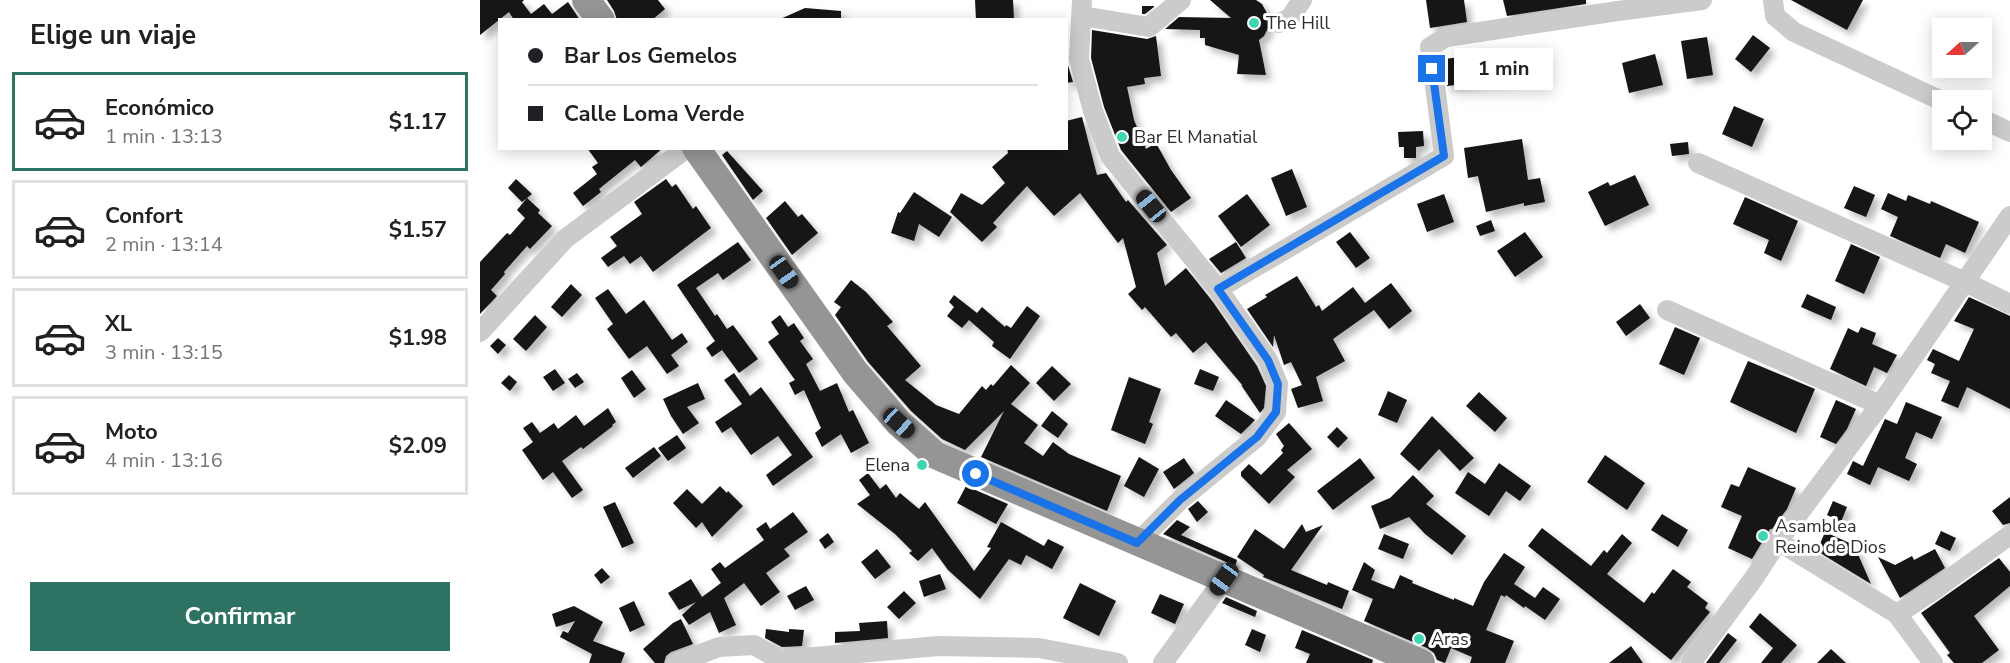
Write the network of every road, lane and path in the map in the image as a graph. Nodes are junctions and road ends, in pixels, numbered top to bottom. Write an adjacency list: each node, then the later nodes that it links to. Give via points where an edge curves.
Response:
1 (586, 0): 8 (highway)
2 (1181, 0): 7 (street, via 1149,27)
3 (1302, 0): 9 (street, via 1290,18)
4 (1702, 0): 6 (street)
5 (1773, 0): 10 (street, via 1774,16 1794,32)
6 (1617, 5): 18 (street, via 1446,37 1430,47 1444,156)
7 (1082, 8): 18 (street, via 1079,59 1110,156)
8 (600, 18)
9 (1279, 23)
10 (1932, 96)
11 (1992, 124): 12 (street)
12 (2010, 132)
13 (684, 150): 21 (street, via 565,239)
14 (697, 150): 25 (highway, via 855,372 913,436 935,455)
15 (1698, 163): 17 (street)
16 (2010, 216): 17 (street)
17 (1965, 282): 19 (street); 22 (street)
18 (1218, 289): 25 (street, via 1268,360 1278,384 1276,412 1257,437 1180,500)
19 (2010, 304)
20 (1667, 310): 22 (street)
21 (480, 332)
22 (1880, 405): 24 (street)
23 (2010, 535): 27 (street)
24 (1778, 541): 27 (street); 32 (street)
25 (1137, 543): 26 (highway)
26 (1224, 579): 30 (street); 31 (highway)
27 (1897, 614): 33 (street)
28 (676, 663): 29 (street, via 719,647 754,645 780,660 939,646 1038,648)
29 (1118, 663)
30 (1163, 663)
31 (1420, 663)
32 (1691, 663)
33 (1933, 663)

